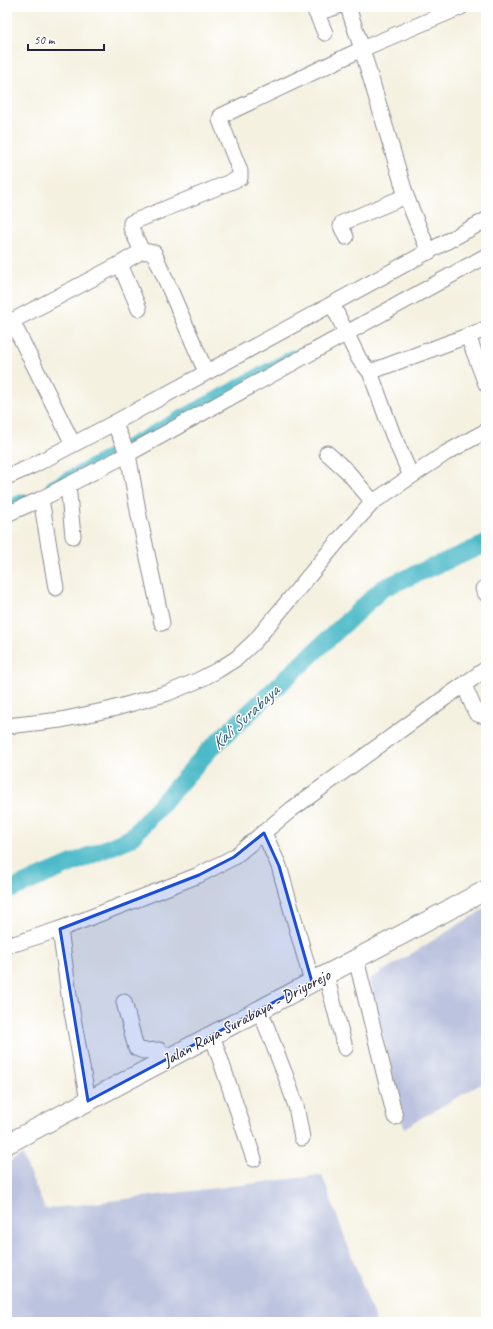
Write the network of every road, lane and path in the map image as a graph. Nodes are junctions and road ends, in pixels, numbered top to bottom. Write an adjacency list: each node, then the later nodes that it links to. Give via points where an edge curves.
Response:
1 (336, 7): 4 (street)
2 (348, 7): 6 (street)
3 (461, 7): 6 (street)
4 (315, 10): 5 (street)
5 (325, 33)
6 (362, 49): 7 (street); 10 (street, via 221,116 220,120 240,171 240,178 133,222 131,228)
7 (406, 196): 9 (street, via 342,223); 11 (street)
8 (486, 220): 11 (street)
9 (346, 237)
10 (142, 251): 13 (street); 20 (street, via 154,253)
11 (429, 252): 14 (street)
12 (486, 256): 18 (street)
13 (120, 264): 15 (street); 16 (street)
14 (334, 308): 18 (street); 20 (street)
15 (140, 309)
16 (9, 323): 25 (street)
17 (486, 329): 19 (street)
18 (346, 332): 21 (street, via 359,359); 26 (street)
19 (468, 336): 21 (street); 22 (street)
20 (206, 372): 23 (street)
21 (370, 372): 28 (street, via 392,435)
22 (486, 384)
23 (115, 426): 25 (street); 26 (street)
24 (486, 431): 28 (street, via 446,452)
25 (73, 444): 29 (street)
26 (127, 452): 30 (street); 36 (street)
27 (327, 453): 32 (street, via 347,471)
28 (411, 476): 32 (street)
29 (7, 477)
30 (68, 485): 31 (street); 34 (street)
31 (41, 499): 33 (street); 35 (street)
32 (373, 502): 40 (street, via 255,641 237,658 218,670 168,692 112,709 61,720)
33 (7, 514)
34 (73, 536)
35 (56, 588)
36 (162, 623)
37 (486, 669): 38 (street)
38 (464, 685): 39 (street, via 476,713); 41 (street, via 292,809)
39 (486, 713)
40 (7, 726)
41 (264, 833): 43 (street, via 234,857 199,875); 46 (street, via 279,866)
42 (486, 890): 45 (main road, Jalan Raya Surabaya - Driyorejo)
43 (60, 929): 44 (street); 52 (street)
44 (7, 945)
45 (356, 959): 46 (main road, Jalan Raya Surabaya - Driyorejo); 53 (street)
46 (319, 979): 48 (main road, Jalan Raya Surabaya - Driyorejo); 50 (street)
47 (124, 1002): 51 (street, via 136,1048 143,1051 160,1050)
48 (260, 1010): 49 (main road, Jalan Raya Surabaya - Driyorejo); 54 (street, via 296,1106)
49 (212, 1035): 51 (main road, Jalan Raya Surabaya - Driyorejo); 56 (street)
50 (345, 1048)
51 (166, 1059): 52 (main road, Jalan Raya Surabaya - Driyorejo)
52 (88, 1101): 55 (main road, Jalan Raya Surabaya - Driyorejo)
53 (395, 1117)
54 (302, 1138)
55 (7, 1144)
56 (254, 1160)

